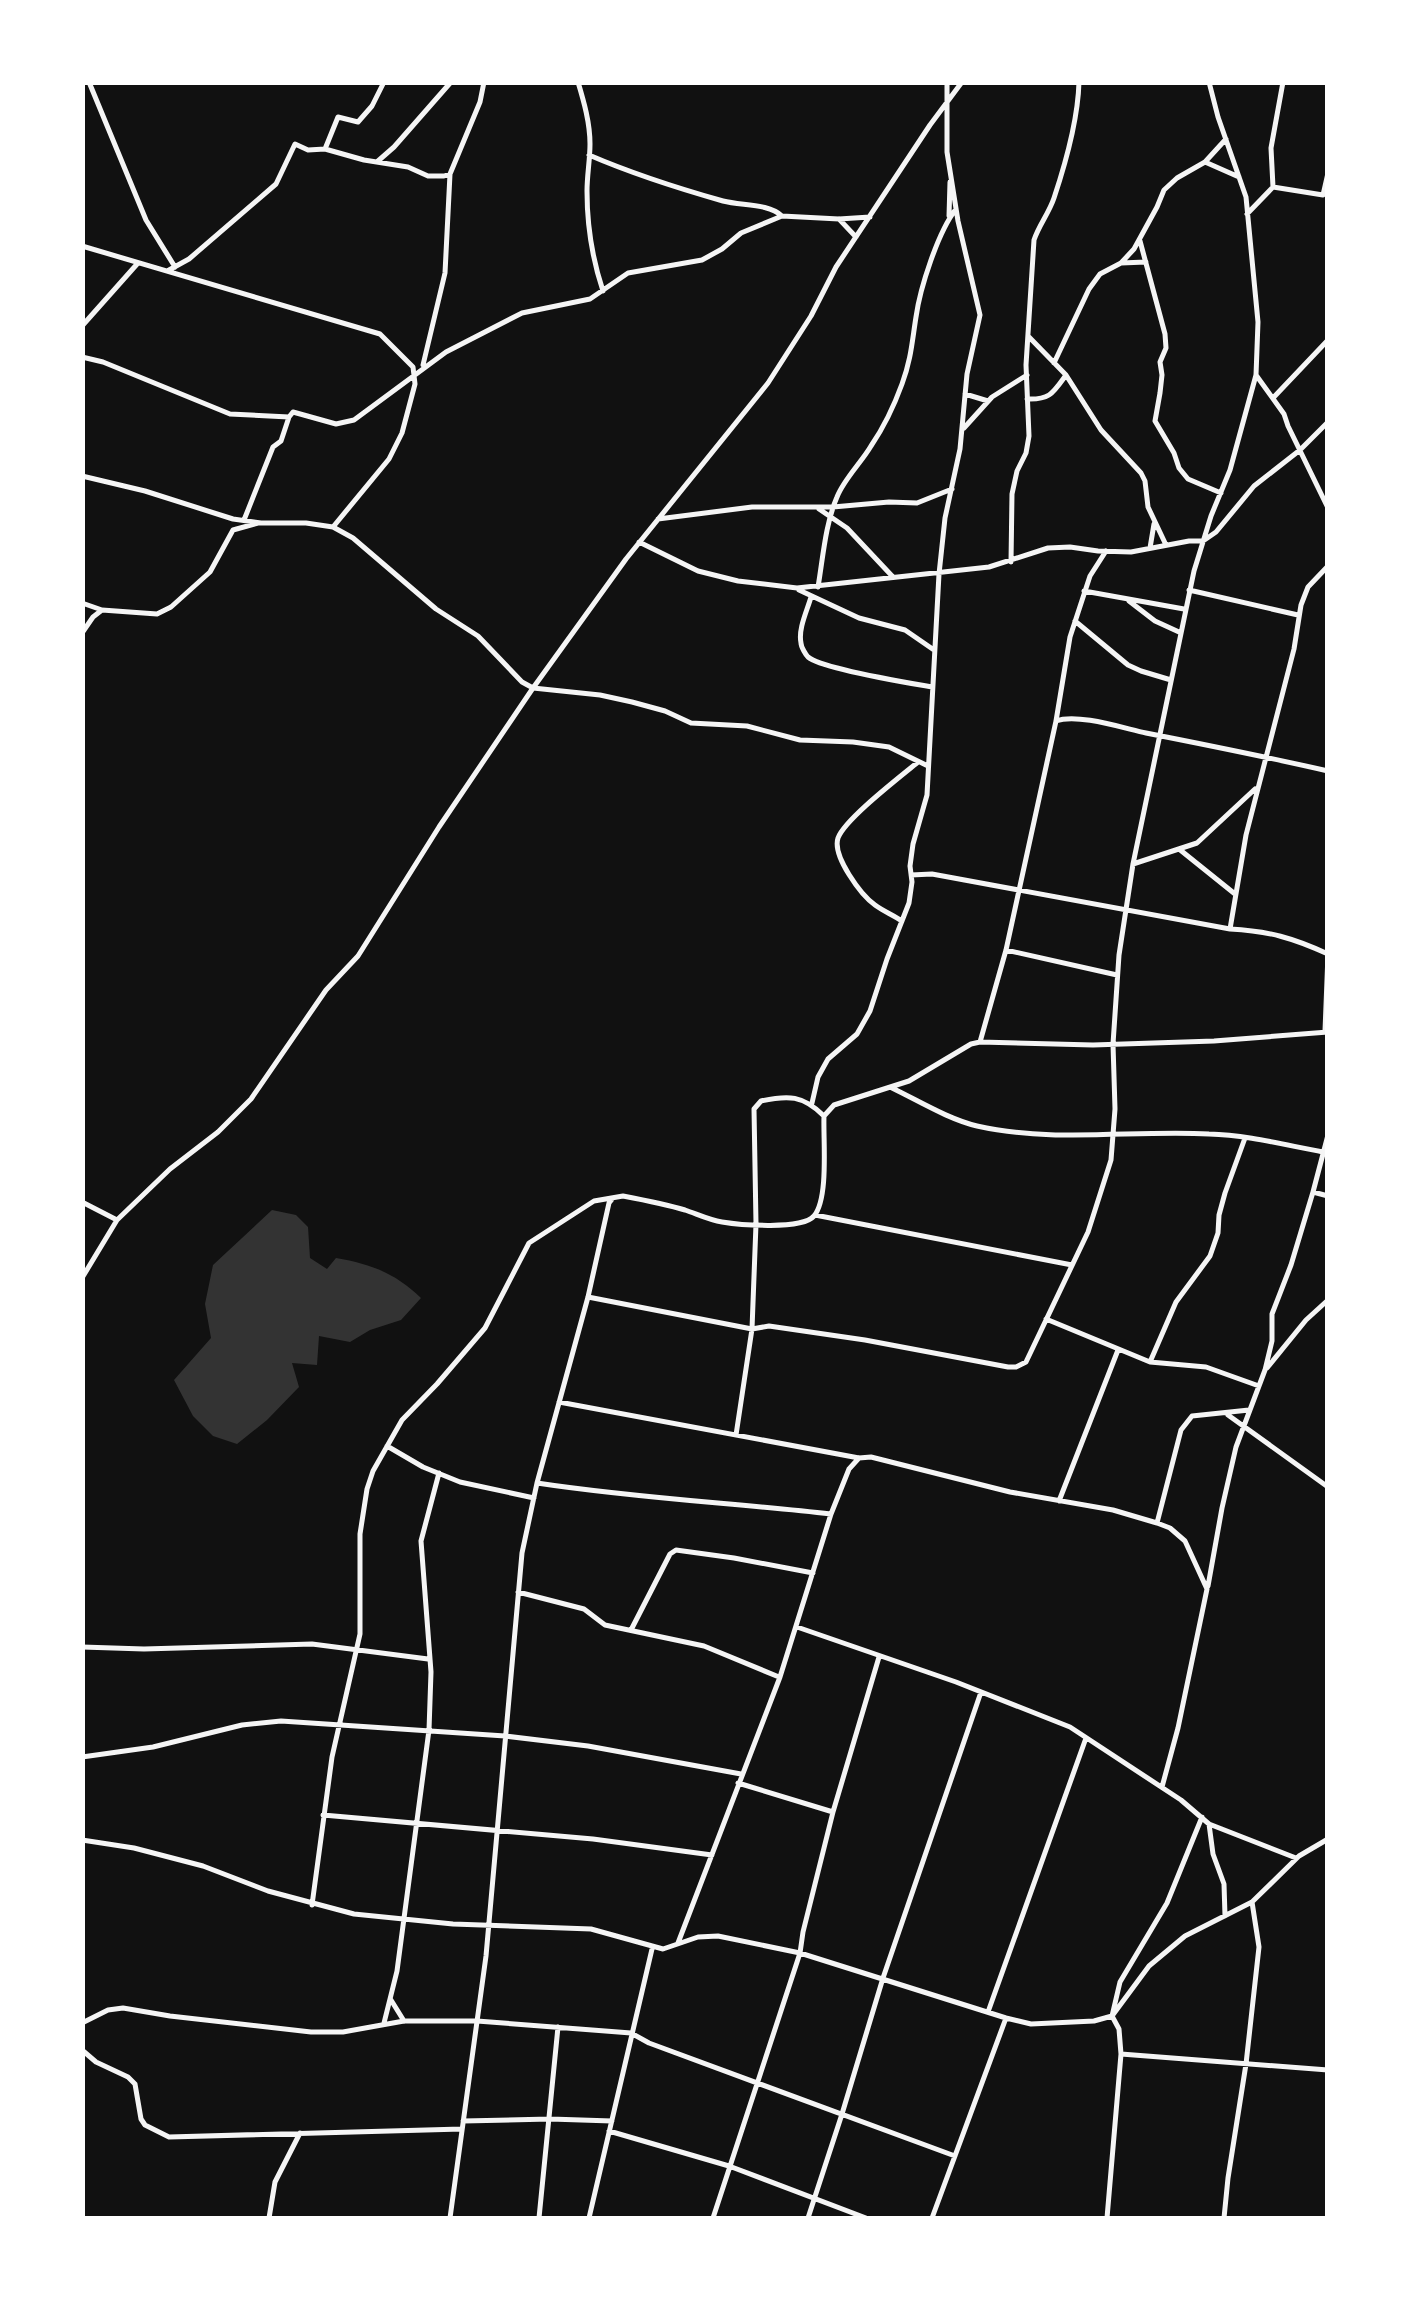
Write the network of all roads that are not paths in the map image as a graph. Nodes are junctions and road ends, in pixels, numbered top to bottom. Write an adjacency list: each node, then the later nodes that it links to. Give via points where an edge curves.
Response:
1 (89, 82): 34 (street, via 146,220)
2 (384, 82): 13 (street, via 358,122 338,117)
3 (451, 82): 15 (street)
4 (484, 82): 18 (street)
5 (578, 82): 14 (street)
6 (947, 82): 11 (street)
7 (962, 82): 11 (street)
8 (1079, 82): 38 (street, via 1065,160 1034,240)
9 (1210, 82): 12 (street)
10 (1283, 82): 21 (street, via 1271,148)
11 (946, 103): 19 (street); 25 (street)
12 (1226, 140): 16 (street); 20 (street)
13 (324, 149): 15 (street); 34 (street, via 295,144 276,184)
14 (589, 155): 24 (street, via 638,176); 36 (street, via 589,232)
15 (378, 161): 18 (street, via 428,176)
16 (1205, 162): 20 (street); 29 (street, via 1164,190)
17 (1328, 173): 21 (street, via 1323,194)
18 (450, 174): 42 (street, via 445,273)
19 (950, 174): 22 (street); 26 (street)
20 (1240, 178): 23 (street)
21 (1273, 187): 23 (street)
22 (957, 207): 26 (street); 47 (street, via 980,315)
23 (1247, 214): 46 (street)
24 (782, 216): 27 (street); 36 (street, via 740,233 702,260 628,273)
25 (870, 217): 27 (street); 28 (street)
26 (948, 218): 59 (street, via 919,300 902,385)
27 (839, 219): 28 (street)
28 (856, 238): 63 (street, via 768,383)
29 (1140, 241): 31 (street); 33 (street)
30 (82, 246): 32 (street)
31 (1146, 262): 33 (street); 57 (street, via 1166,334 1155,421 1188,479)
32 (138, 263): 35 (street); 37 (street)
33 (1121, 263): 41 (street, via 1100,274)
34 (176, 266): 35 (street)
35 (166, 271): 43 (street, via 380,334)
36 (603, 291): 42 (street, via 590,300 522,314)
37 (82, 326)
38 (1028, 338): 41 (street); 44 (street)
39 (1328, 340): 48 (street)
40 (82, 357): 51 (street, via 230,414)
41 (1054, 363): 45 (street)
42 (422, 368): 43 (street)
43 (414, 374): 51 (street, via 354,420 336,424 293,412); 67 (street, via 402,434 389,459)
44 (1027, 374): 49 (street); 50 (street)
45 (1066, 375): 49 (street, via 1052,394); 65 (street, via 1101,430 1141,474)
46 (1256, 375): 48 (street); 57 (street)
47 (965, 394): 50 (street); 53 (street)
48 (1273, 398): 54 (street)
49 (1027, 399): 73 (street, via 1030,436 1012,494)
50 (988, 401): 53 (street)
51 (289, 417): 64 (street)
52 (1328, 422): 54 (street)
53 (962, 430): 56 (street)
54 (1300, 450): 58 (street); 68 (street, via 1254,486)
55 (82, 476): 64 (street)
56 (952, 488): 59 (street, via 916,502); 75 (street)
57 (1221, 493): 68 (street)
58 (1325, 496): 61 (street)
59 (834, 507): 60 (street); 62 (street)
60 (816, 508): 62 (street); 63 (street)
61 (1328, 508)
62 (831, 516): 76 (street); 77 (street)
63 (658, 519): 69 (street)
64 (244, 520): 66 (street)
65 (1154, 521): 70 (street); 71 (street)
66 (261, 523): 67 (street); 85 (street, via 233,530 210,572 171,607 158,614)
67 (333, 527): 92 (street, via 478,636)
68 (1203, 541): 70 (street); 79 (street)
69 (639, 542): 78 (street, via 698,571); 92 (street)
70 (1166, 546): 71 (street)
71 (1150, 549): 72 (street)
72 (1106, 552): 73 (street, via 1048,548); 80 (street)
73 (1011, 562): 75 (street)
74 (1328, 566): 86 (street, via 1308,588)
75 (939, 574): 76 (street); 90 (street)
76 (893, 578): 77 (street)
77 (818, 587): 78 (street)
78 (796, 588): 81 (street)
79 (1189, 590): 84 (street); 86 (street)
80 (1084, 591): 82 (street); 87 (street)
81 (811, 597): 90 (street, via 905,630); 93 (street, via 800,642 806,656)
82 (1129, 600): 84 (street); 88 (street)
83 (82, 603): 85 (street)
84 (1185, 609): 88 (street)
85 (102, 610): 89 (street)
86 (1299, 615): 96 (street)
87 (1075, 621): 91 (street, via 1128,665); 94 (street)
88 (1180, 632): 91 (street)
89 (82, 633)
90 (935, 651): 93 (street)
91 (1171, 680): 95 (street)
92 (532, 688): 97 (street, via 632,702 692,723 889,747); 127 (street, via 358,956 326,990 251,1098)
93 (933, 688): 98 (street)
94 (1056, 722): 95 (street, via 1064,718); 104 (street)
95 (1160, 736): 96 (street); 102 (street)
96 (1268, 758): 99 (street); 100 (street)
97 (918, 762): 98 (street); 107 (street, via 856,816 839,834 837,847 862,893)
98 (928, 766): 103 (street)
99 (1328, 772)
100 (1256, 788): 101 (street, via 1199,842); 105 (street)
101 (1180, 849): 102 (street); 105 (street)
102 (1132, 864): 106 (street)
103 (911, 875): 104 (street); 107 (street)
104 (1019, 890): 106 (street); 109 (street)
105 (1236, 894): 108 (street)
106 (1125, 911): 108 (street); 111 (street)
107 (902, 921): 116 (street, via 870,1011 828,1058)
108 (1230, 930): 110 (street, via 1262,930)
109 (1006, 950): 111 (street); 113 (street)
110 (1328, 954): 112 (street)
111 (1117, 975): 114 (street)
112 (1326, 1032): 114 (street)
113 (980, 1042): 114 (street); 115 (street)
114 (1113, 1044): 118 (street)
115 (890, 1087): 117 (street, via 834,1105); 118 (street, via 975,1126)
116 (812, 1104): 117 (street); 128 (street, via 773,1098 754,1110)
117 (824, 1116): 126 (street)
118 (1113, 1135): 120 (street); 129 (street, via 1111,1160)
119 (1327, 1136): 121 (street)
120 (1246, 1137): 121 (street); 136 (street, via 1210,1256 1176,1302)
121 (1323, 1152): 122 (street)
122 (1314, 1192): 124 (street); 137 (street, via 1272,1314)
123 (615, 1196): 128 (street, via 720,1222); 131 (street); 144 (street, via 594,1201 529,1243 485,1328 402,1420)
124 (1328, 1196)
125 (82, 1202): 127 (street)
126 (815, 1215): 128 (street, via 806,1222); 129 (street)
127 (117, 1220): 130 (street)
128 (756, 1224): 134 (street)
129 (1072, 1265): 133 (street)
130 (83, 1276)
131 (588, 1297): 134 (street); 139 (street)
132 (1328, 1300): 137 (street)
133 (1046, 1319): 134 (street, via 1026,1362 1016,1367 770,1326); 135 (street)
134 (752, 1329): 143 (street)
135 (1118, 1349): 136 (street); 150 (street)
136 (1150, 1362): 138 (street, via 1206,1368)
137 (1265, 1370): 138 (street)
138 (1258, 1386): 140 (street)
139 (559, 1402): 143 (street); 147 (street)
140 (1249, 1410): 141 (street); 142 (street)
141 (1226, 1414): 142 (street); 152 (street, via 1192,1416 1181,1430)
142 (1244, 1425): 148 (street); 154 (street)
143 (736, 1435): 145 (street)
144 (387, 1446): 146 (street); 159 (street, via 367,1489 360,1534)
145 (859, 1458): 150 (street); 151 (street)
146 (440, 1473): 149 (street); 161 (street, via 421,1542)
147 (537, 1484): 149 (street); 151 (street)
148 (1328, 1487)
149 (534, 1498): 155 (street)
150 (1058, 1501): 152 (street)
151 (831, 1514): 153 (street)
152 (1157, 1523): 154 (street, via 1185,1540)
153 (813, 1573): 156 (street); 157 (street, via 676,1550)
154 (1207, 1589): 171 (street)
155 (518, 1592): 157 (street); 166 (street)
156 (796, 1626): 160 (street); 162 (street)
157 (631, 1630): 162 (street, via 704,1646)
158 (82, 1647): 159 (street)
159 (356, 1649): 161 (street); 164 (street)
160 (879, 1657): 163 (street); 172 (street)
161 (430, 1659): 165 (street)
162 (780, 1677): 169 (street)
163 (981, 1692): 167 (street); 190 (street)
164 (339, 1724): 165 (street); 168 (street, via 242,1725); 173 (street)
165 (429, 1730): 166 (street); 176 (street)
166 (505, 1736): 169 (street); 177 (street)
167 (1086, 1738): 171 (street); 192 (street)
168 (82, 1757)
169 (742, 1774): 170 (street)
170 (738, 1783): 172 (street); 180 (street)
171 (1162, 1787): 174 (street)
172 (834, 1812): 189 (street)
173 (323, 1815): 176 (street); 183 (street)
174 (1202, 1818): 175 (street); 193 (street, via 1167,1903 1120,1982)
175 (1209, 1824): 181 (street); 184 (street)
176 (416, 1825): 177 (street); 185 (street)
177 (496, 1831): 180 (street); 186 (street)
178 (1328, 1839): 181 (street)
179 (82, 1840): 183 (street, via 203,1866)
180 (712, 1855): 187 (street)
181 (1296, 1858): 182 (street)
182 (1252, 1902): 184 (street); 203 (street, via 1259,1947)
183 (312, 1905): 185 (street)
184 (1225, 1916): 193 (street, via 1184,1936 1149,1966)
185 (403, 1920): 186 (street); 191 (street)
186 (488, 1926): 188 (street, via 591,1929); 196 (street)
187 (678, 1943): 188 (street); 189 (street, via 718,1936)
188 (653, 1948): 200 (street)
189 (800, 1953): 190 (street); 205 (street)
190 (883, 1978): 192 (street); 206 (street)
191 (391, 2000): 195 (street); 197 (street)
192 (988, 2012): 194 (street)
193 (1112, 2016): 194 (street, via 1031,2024); 202 (street)
194 (1006, 2018): 212 (street)
195 (404, 2021): 196 (street); 197 (street)
196 (476, 2021): 199 (street); 209 (street)
197 (384, 2023): 198 (street, via 311,2032 123,2008)
198 (82, 2024)
199 (558, 2027): 200 (street); 207 (street)
200 (631, 2033): 205 (street); 208 (street)
201 (82, 2050): 211 (street, via 135,2084 144,2125 169,2136)
202 (1122, 2054): 203 (street); 224 (street)
203 (1246, 2064): 204 (street); 225 (street)
204 (1328, 2070)
205 (758, 2083): 206 (street); 213 (street)
206 (842, 2114): 212 (street); 214 (street)
207 (550, 2118): 208 (street); 209 (street); 218 (street)
208 (612, 2121): 210 (street)
209 (462, 2125): 211 (street); 217 (street)
210 (609, 2130): 213 (street); 215 (street)
211 (300, 2133): 216 (street, via 275,2182)
212 (955, 2156): 223 (street)
213 (729, 2166): 214 (street); 220 (street)
214 (814, 2199): 221 (street); 222 (street)
215 (590, 2217): 219 (street)
216 (268, 2218)
217 (450, 2218)
218 (539, 2218)
219 (599, 2218)
220 (713, 2218)
221 (808, 2218)
222 (866, 2218)
223 (932, 2218)
224 (1107, 2218)
225 (1224, 2218)

